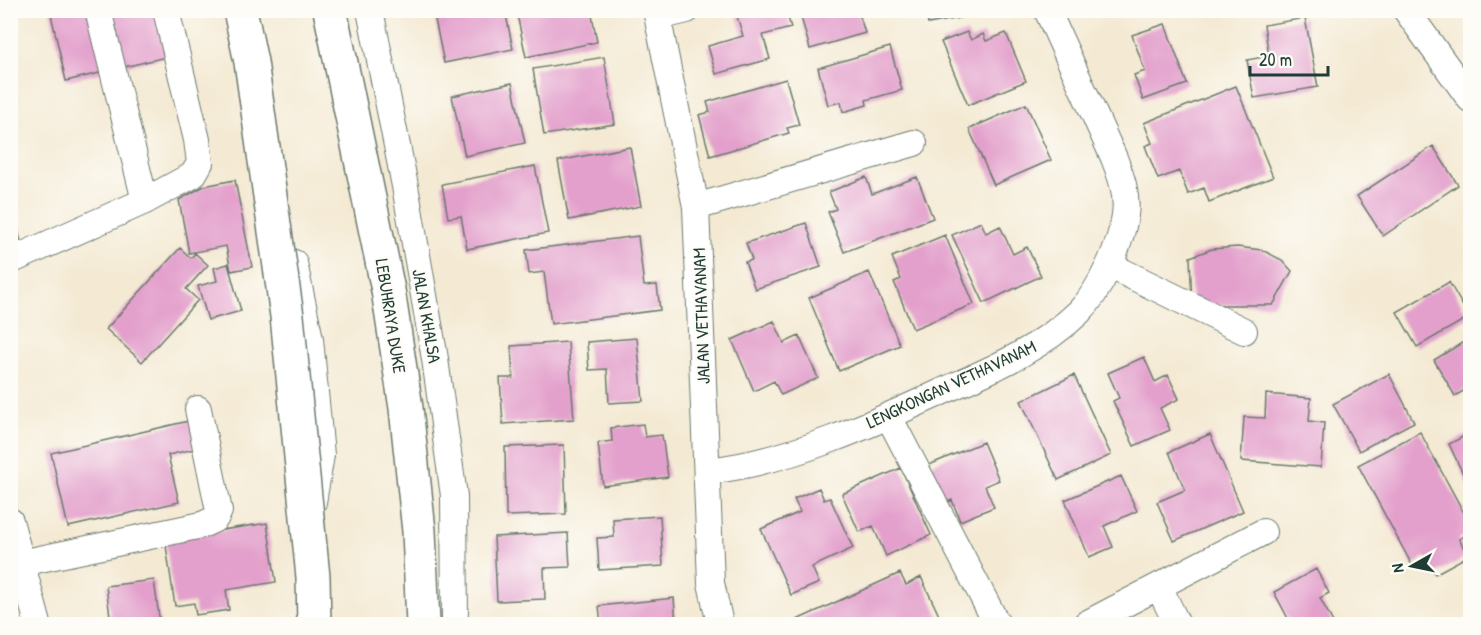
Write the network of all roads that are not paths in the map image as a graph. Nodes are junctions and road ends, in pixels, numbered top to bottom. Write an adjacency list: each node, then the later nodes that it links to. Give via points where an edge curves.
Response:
1 (98, 10): 13 (street)
2 (166, 10): 13 (street, via 200,163 193,175)
3 (232, 10): 26 (street, via 262,119 310,339 321,455 307,540)
4 (240, 10): 27 (highway, bridge, via 287,316 313,578)
5 (330, 10): 28 (highway, LEBUHRAYA DUKE, via 388,290 406,408 419,531)
6 (370, 10): 29 (street, JALAN KHALSA, via 437,371 454,496)
7 (687, 10): 10 (street)
8 (1047, 10): 16 (street, LENGKONGAN VETHAVANAM, via 1122,177 1125,215)
9 (1406, 10): 11 (street)
10 (657, 14): 14 (street, JALAN VETHAVANAM)
11 (1470, 99)
12 (914, 143): 14 (street)
13 (144, 201): 15 (street)
14 (696, 207): 20 (street, JALAN VETHAVANAM)
15 (10, 261)
16 (1109, 265): 17 (street); 19 (street, LENGKONGAN VETHAVANAM, via 1080,312 1047,338)
17 (1244, 332)
18 (198, 409): 23 (street, via 219,511 215,519)
19 (889, 417): 20 (street, LENGKONGAN VETHAVANAM, via 768,460); 31 (street)
20 (707, 471): 30 (street, JALAN VETHAVANAM, via 711,584)
21 (10, 521): 23 (street)
22 (1263, 532): 24 (street)
23 (21, 563): 25 (street)
24 (1159, 587): 32 (street); 33 (street)
25 (38, 624)
26 (300, 624)
27 (314, 624)
28 (423, 624)
29 (455, 624)
30 (720, 624)
31 (997, 624)
32 (1086, 624)
33 (1177, 624)

